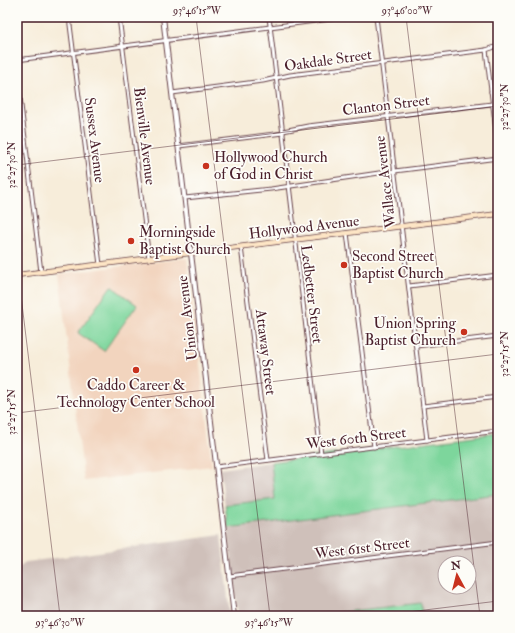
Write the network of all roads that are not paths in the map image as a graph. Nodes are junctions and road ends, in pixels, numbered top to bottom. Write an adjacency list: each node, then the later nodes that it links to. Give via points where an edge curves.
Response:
1 (69, 17): 12 (street, Sussex Avenue)
2 (119, 17): 9 (street, Bienville Avenue)
3 (163, 17): 8 (street, Union Avenue)
4 (269, 17): 7 (street, Ledbetter Street)
5 (346, 17): 7 (street)
6 (376, 17): 14 (street, Wallace Avenue)
7 (270, 26): 8 (street); 16 (street, Ledbetter Street)
8 (166, 40): 9 (street); 19 (street, Union Avenue)
9 (123, 46): 12 (street); 36 (street, Bienville Avenue)
10 (498, 46): 11 (street, Oakdale Street)
11 (486, 50): 14 (street, Oakdale Street); 18 (street)
12 (73, 53): 13 (street); 37 (street, Sussex Avenue)
13 (17, 60)
14 (381, 63): 16 (street, Oakdale Street); 21 (street, Wallace Avenue)
15 (17, 72): 38 (street)
16 (276, 78): 19 (street, Oakdale Street); 23 (street, Ledbetter Street)
17 (498, 90): 18 (street)
18 (491, 92): 20 (street)
19 (172, 93): 24 (street, Union Avenue)
20 (492, 104): 21 (street, Clanton Street); 22 (street)
21 (388, 117): 23 (street, Clanton Street, via 299,127); 27 (street, Wallace Avenue)
22 (497, 129): 25 (street)
23 (283, 132): 24 (street, Clanton Street); 28 (street, Ledbetter Street)
24 (179, 146): 29 (street, Union Avenue)
25 (498, 146)
26 (498, 158): 27 (street)
27 (395, 171): 28 (street); 31 (street, Wallace Avenue)
28 (289, 185): 29 (street); 33 (street, Ledbetter Street)
29 (185, 198): 35 (street, Union Avenue)
30 (498, 214): 31 (main road, Hollywood Avenue)
31 (402, 227): 32 (main road, Hollywood Avenue); 41 (street, Wallace Avenue)
32 (347, 233): 33 (main road, Hollywood Avenue); 48 (street)
33 (294, 240): 34 (main road, Hollywood Avenue); 49 (street, Ledbetter Street)
34 (241, 247): 35 (main road, Hollywood Avenue); 50 (street, Attaway Street)
35 (191, 253): 36 (main road, Hollywood Avenue); 51 (street, Union Avenue)
36 (149, 259): 37 (main road, Hollywood Avenue)
37 (100, 265): 38 (main road, Hollywood Avenue)
38 (41, 272): 39 (main road, Hollywood Avenue)
39 (17, 275)
40 (498, 275): 41 (street)
41 (409, 286): 43 (street, Wallace Avenue)
42 (498, 336): 43 (street)
43 (416, 346): 45 (street, Wallace Avenue)
44 (498, 397): 45 (street)
45 (423, 406): 47 (street, Wallace Avenue)
46 (498, 431): 47 (street, West 60th Street)
47 (427, 440): 48 (street, West 60th Street)
48 (374, 447): 49 (street, West 60th Street)
49 (321, 454): 50 (street, West 60th Street)
50 (268, 460): 51 (street, West 60th Street)
51 (216, 467): 53 (street, Union Avenue)
52 (498, 542): 53 (street, West 61st Street)
53 (229, 576): 54 (street, Union Avenue)
54 (234, 616)

